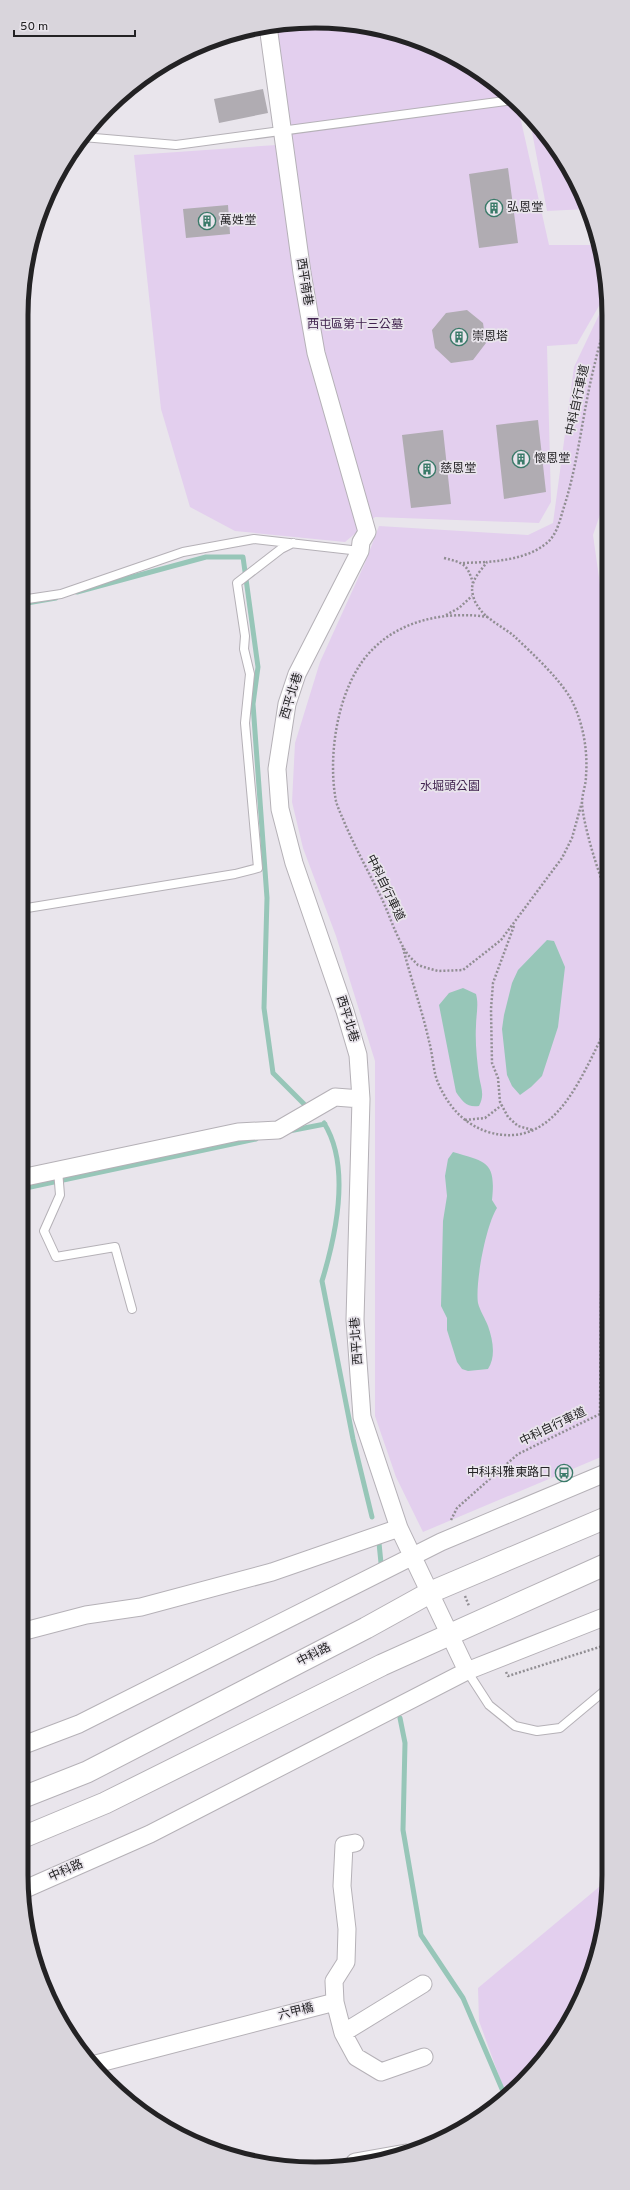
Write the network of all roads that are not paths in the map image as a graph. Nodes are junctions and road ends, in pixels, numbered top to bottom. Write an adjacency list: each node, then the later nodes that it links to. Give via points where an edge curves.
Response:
1 (269, 32): 3 (street, 西平南巷)
2 (506, 101): 3 (lane)
3 (284, 130): 4 (lane, via 176,145); 5 (street, 西平南巷, via 302,273 316,353)
4 (89, 138)
5 (367, 532): 7 (street, 西平北巷, via 361,542)
6 (293, 543): 7 (lane); 8 (lane, via 254,540 183,552 61,594); 9 (lane, via 281,549 237,583 245,636 244,649 250,674 245,723 258,868)
7 (360, 551): 10 (street, 西平北巷, via 297,674 287,704 277,769 280,809 294,863 346,1011 358,1055)
8 (28, 599)
9 (28, 908)
10 (361, 1099): 11 (street, via 335,1097 278,1130 238,1132); 16 (street, 西平北巷, via 355,1320 362,1417)
11 (58, 1170): 12 (street); 13 (lane, via 60,1196 44,1231 56,1257 115,1247)
12 (28, 1176)
13 (132, 1309)
14 (602, 1475): 17 (street, via 441,1542)
15 (602, 1520): 19 (street, 中科路)
16 (399, 1528): 17 (street, 西平北巷); 21 (street, via 264,1574 141,1607 86,1615)
17 (412, 1557): 19 (street, 西平北巷); 25 (street, via 79,1724)
18 (602, 1567): 22 (street)
19 (431, 1592): 22 (street, 西平北巷); 26 (street, 中科路, via 87,1772)
20 (602, 1618): 23 (street, 中科路)
21 (28, 1630)
22 (450, 1634): 23 (street, 西平北巷); 27 (street, via 382,1665 105,1803)
23 (467, 1671): 24 (lane, via 489,1705 515,1726 537,1731 560,1728); 29 (street, 中科路, via 150,1834)
24 (602, 1693)
25 (28, 1743)
26 (28, 1795)
27 (28, 1835)
28 (355, 1843): 31 (street, via 344,1845 342,1886 347,1929 346,1962 334,1981)
29 (29, 1887)
30 (423, 1984): 32 (street)
31 (334, 2002): 32 (street); 34 (street, 六甲橋)
32 (343, 2033): 33 (street, via 356,2057 381,2072)
33 (424, 2057)
34 (98, 2063)

